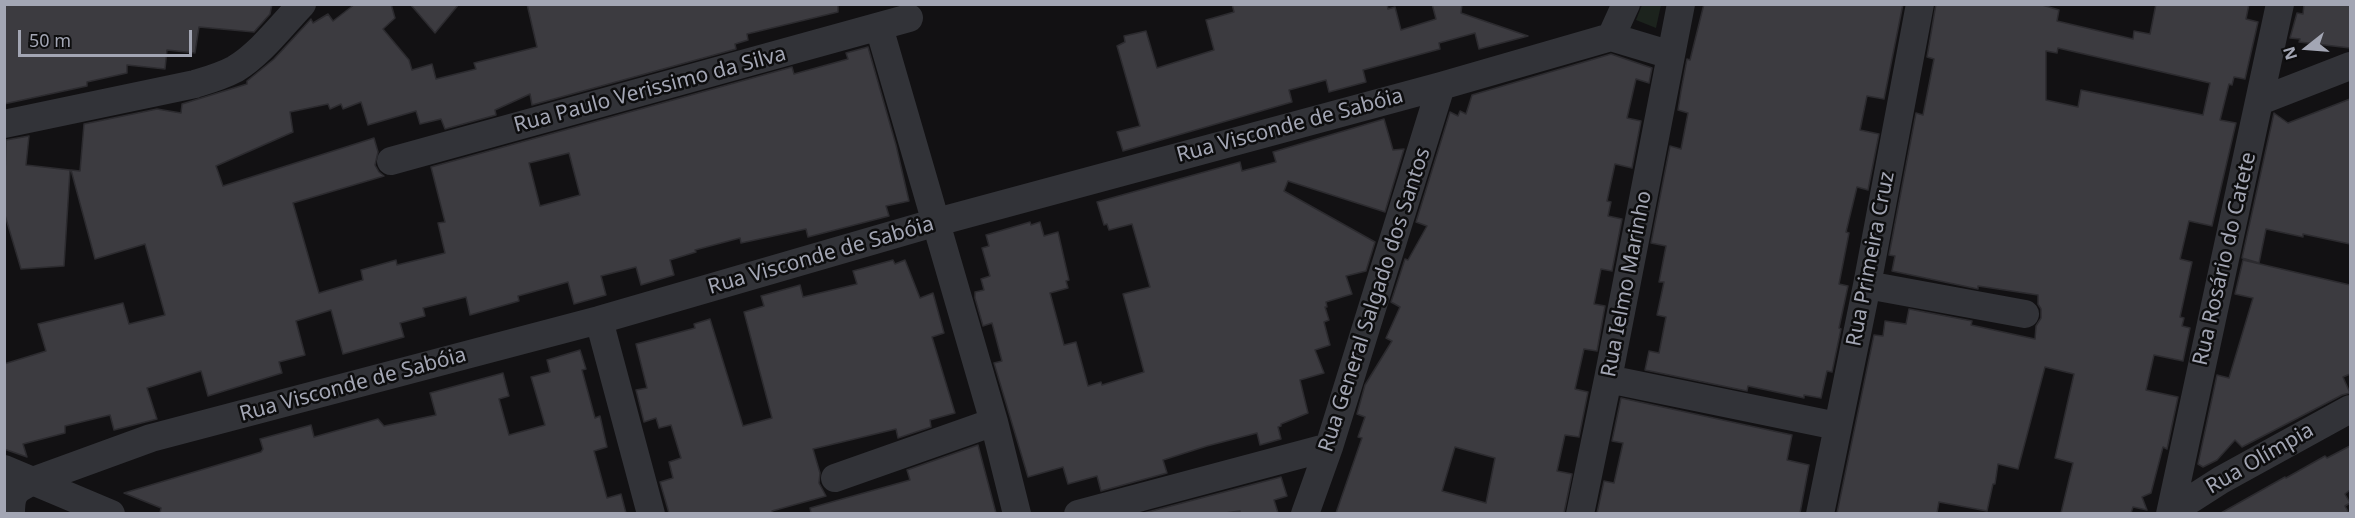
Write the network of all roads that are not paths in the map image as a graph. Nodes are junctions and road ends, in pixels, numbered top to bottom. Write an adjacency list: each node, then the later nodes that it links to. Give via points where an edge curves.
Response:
1 (302, 4): 13 (street, via 253,56 216,77)
2 (1626, 4): 8 (street)
3 (1681, 4): 9 (street, Rua Ielmo Marinho)
4 (1920, 4): 16 (street, Rua Primeira Cruz)
5 (2280, 4): 12 (street, Rua Rosário do Catete)
6 (909, 18): 7 (street, Rua Paulo Verissimo da Silva)
7 (879, 27): 14 (street, Rua Paulo Verissimo da Silva); 15 (street)
8 (1611, 37): 9 (street); 11 (street, Rua Visconde de Sabóia)
9 (1671, 54): 19 (street, Rua Ielmo Marinho)
10 (2350, 66): 12 (street)
11 (1441, 86): 15 (street, Rua Visconde de Sabóia); 23 (street, Rua General Salgado dos Santos)
12 (2260, 101): 35 (street, Rua Rosário do Catete)
13 (4, 124)
14 (391, 161)
15 (937, 222): 18 (street, Rua Visconde de Sabóia); 21 (street)
16 (1867, 285): 17 (street); 22 (street, Rua Primeira Cruz)
17 (2025, 314)
18 (599, 320): 26 (street, Rua Visconde de Sabóia, via 151,438); 29 (street)
19 (1608, 379): 22 (street); 33 (street, Rua Ielmo Marinho)
20 (2350, 409): 35 (street, Rua Olímpia, via 2221,480)
21 (994, 422): 25 (street); 30 (street)
22 (1838, 426): 34 (street, Rua Primeira Cruz)
23 (1329, 447): 31 (street); 32 (street, Rua General Salgado dos Santos)
24 (4, 469): 26 (street)
25 (835, 478)
26 (33, 481): 27 (street, Rua Visconde de Sabóia, via 18,488 11,498); 28 (street)
27 (11, 513)
28 (111, 513)
29 (651, 513)
30 (1017, 513)
31 (1078, 513)
32 (1305, 513)
33 (1580, 513)
34 (1820, 513)
35 (2170, 513)

